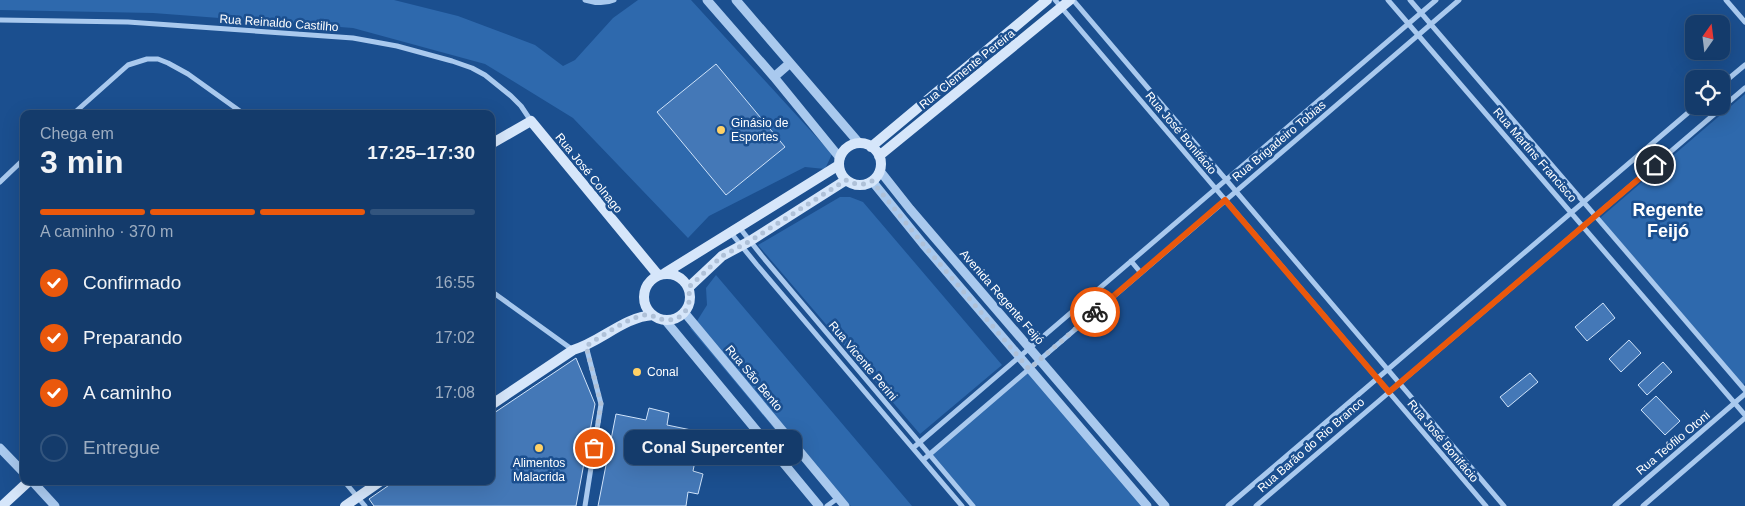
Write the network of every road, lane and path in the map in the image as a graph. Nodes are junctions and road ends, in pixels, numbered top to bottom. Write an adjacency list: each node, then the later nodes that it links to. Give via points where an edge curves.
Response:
1 (585, 0): 2 (street, via 599,3)
2 (614, 0)
3 (707, 0): 21 (street)
4 (736, 0): 19 (street)
5 (1047, 0): 30 (main road, Rua Clemente Pereira)
6 (1071, 0): 12 (main road, Rua Clemente Pereira); 36 (street, Rua José Bonifácio)
7 (1388, 0): 16 (street, Rua Martins Francisco)
8 (1410, 0): 13 (street, Rua Martins Francisco)
9 (1436, 0): 13 (street, Rua Brigadeiro Tobias)
10 (1459, 0): 17 (street, Rua Brigadeiro Tobias)
11 (1726, 0): 15 (street)
12 (1058, 4): 31 (main road, Rua Clemente Pereira); 39 (street, Rua José Bonifácio)
13 (1421, 13): 16 (street, Rua Brigadeiro Tobias); 17 (street, Rua Martins Francisco)
14 (0, 20): 27 (street, Rua Reinaldo Castilho, via 128,22 353,38 452,60 478,71 511,96)
15 (1745, 22)
16 (1409, 24): 18 (street, Rua Martins Francisco); 36 (street, Rua Brigadeiro Tobias)
17 (1431, 24): 18 (street, Rua Brigadeiro Tobias); 42 (street, Rua Martins Francisco)
18 (1419, 35): 40 (street, Rua Brigadeiro Tobias); 43 (street, Rua Martins Francisco)
19 (790, 63): 21 (street); 29 (street)
20 (1745, 65): 22 (street)
21 (774, 77): 32 (street)
22 (1730, 78)
23 (1745, 88): 44 (street, Rua Barão do Rio Branco)
24 (77, 110): 25 (street, via 128,65 147,59 158,59 188,74)
25 (238, 110)
26 (1686, 115): 42 (street, Rua Barão do Rio Branco)
27 (531, 121): 28 (main road); 52 (main road, Rua José Colnago)
28 (495, 142)
29 (859, 143): 30 (main road); 32 (main road, via 845,149)
30 (872, 147): 31 (main road)
31 (879, 156): 34 (main road)
32 (839, 162): 35 (main road); 46 (main road)
33 (20, 163): 38 (street)
34 (880, 171): 37 (main road); 47 (street, Avenida Regente Feijó)
35 (846, 180): 37 (main road, via 859,185); 48 (main road)
36 (1226, 180): 39 (street, Rua Brigadeiro Tobias); 40 (street, Rua José Bonifácio)
37 (872, 181): 49 (street, Avenida Regente Feijó)
38 (0, 182)
39 (1215, 188): 41 (street, Rua José Bonifácio); 50 (street, Rua Brigadeiro Tobias)
40 (1236, 192): 41 (street, Rua Brigadeiro Tobias); 66 (street, Rua José Bonifácio)
41 (1225, 200): 51 (street, Rua Brigadeiro Tobias); 67 (street, Rua José Bonifácio)
42 (1584, 202): 43 (street, Rua Barão do Rio Branco); 44 (street, Rua Martins Francisco)
43 (1572, 213): 45 (street, Rua Martins Francisco); 66 (street, Rua Barão do Rio Branco)
44 (1596, 216): 45 (street, Rua Barão do Rio Branco); 69 (street, Rua Martins Francisco)
45 (1584, 227): 68 (street, Rua Barão do Rio Branco); 73 (street, Rua Martins Francisco)
46 (735, 229): 48 (street, Rua Vicente Perini); 48 (street, Rua Vicente Perini); 52 (main road)
47 (933, 236): 49 (street); 54 (street, Avenida Regente Feijó)
48 (746, 243): 53 (main road, via 722,256); 75 (street, Rua Vicente Perini); 77 (street, Rua Vicente Perini)
49 (923, 244): 56 (street, Avenida Regente Feijó)
50 (1131, 261): 51 (street); 61 (street, Rua Brigadeiro Tobias)
51 (1141, 273): 64 (street, Rua Brigadeiro Tobias)
52 (662, 274): 53 (main road, via 679,277); 58 (main road, via 651,280 644,292 645,306)
53 (688, 288): 57 (main road, via 690,300)
54 (978, 288): 56 (street); 61 (street, Avenida Regente Feijó)
55 (495, 294): 62 (street)
56 (968, 297): 63 (street, Avenida Regente Feijó)
57 (684, 312): 59 (main road); 86 (street, Rua São Bento)
58 (653, 315): 59 (main road); 60 (main road, via 626,322)
59 (666, 320): 92 (street)
60 (586, 346): 62 (main road); 91 (street, via 601,404)
61 (1030, 348): 63 (street, Rua Brigadeiro Tobias); 64 (street, Avenida Regente Feijó)
62 (573, 350): 72 (main road)
63 (1019, 357): 65 (street, Avenida Regente Feijó); 75 (street, Rua Brigadeiro Tobias)
64 (1040, 360): 65 (street, Rua Brigadeiro Tobias); 98 (street, Avenida Regente Feijó)
65 (1029, 369): 78 (street, Rua Brigadeiro Tobias); 97 (street, Avenida Regente Feijó)
66 (1388, 370): 67 (street, Rua Barão do Rio Branco); 68 (street, Rua José Bonifácio)
67 (1377, 378): 70 (street, Rua José Bonifácio); 99 (street, Rua Barão do Rio Branco)
68 (1399, 383): 70 (street, Rua Barão do Rio Branco); 102 (street, Rua José Bonifácio)
69 (1745, 390)
70 (1389, 392): 100 (street, Rua Barão do Rio Branco); 101 (street, Rua José Bonifácio)
71 (1745, 394): 73 (street, Rua Teófilo Otoni)
72 (495, 403)
73 (1735, 403): 74 (street, Rua Martins Francisco); 103 (street, Rua Teófilo Otoni)
74 (1745, 416): 104 (street)
75 (919, 442): 77 (street, Rua Brigadeiro Tobias); 78 (street, Rua Vicente Perini)
76 (0, 448): 80 (street)
77 (913, 448): 79 (street, Rua Vicente Perini)
78 (929, 454): 79 (street, Rua Brigadeiro Tobias); 96 (street, Rua Vicente Perini)
79 (923, 460): 95 (street, Rua Vicente Perini)
80 (20, 469)
81 (26, 485): 87 (main road)
82 (34, 485): 88 (street)
83 (348, 485): 85 (street)
84 (375, 485): 85 (main road)
85 (358, 497): 89 (main road); 90 (street)
86 (838, 498): 93 (street); 94 (street, Rua São Bento)
87 (2, 506)
88 (55, 506)
89 (345, 506)
90 (365, 506)
91 (585, 506)
92 (820, 506)
93 (827, 506)
94 (845, 506)
95 (962, 506)
96 (973, 506)
97 (1146, 506)
98 (1166, 506)
99 (1228, 506)
100 (1256, 506)
101 (1486, 506)
102 (1504, 506)
103 (1615, 506)
104 (1643, 506)

